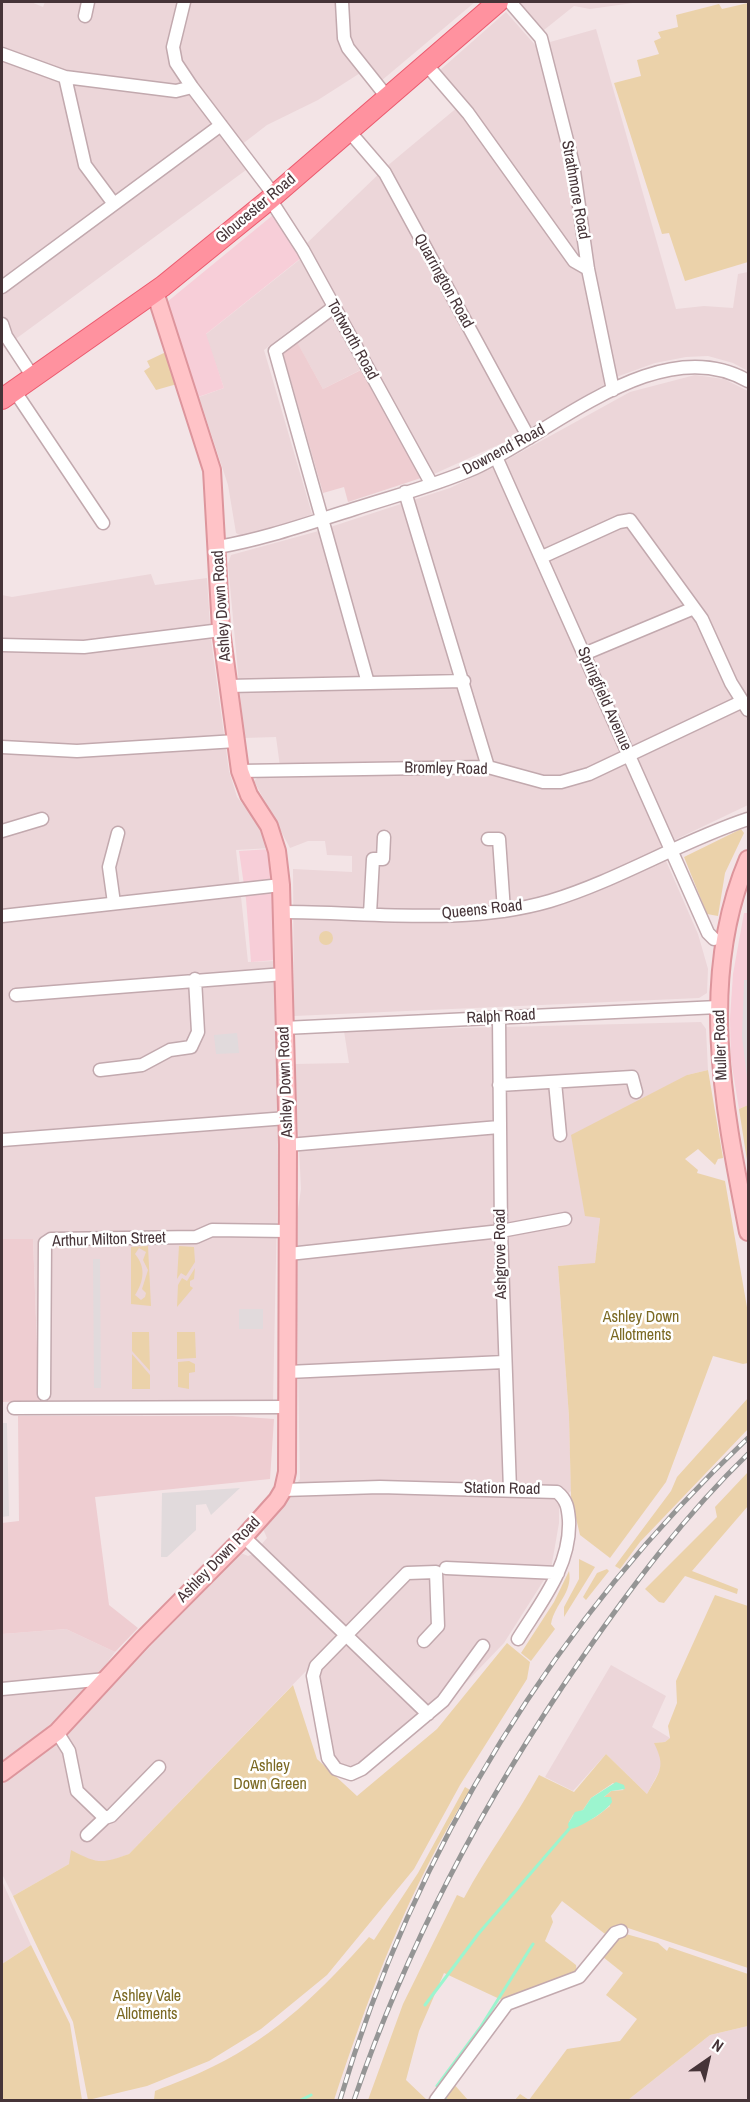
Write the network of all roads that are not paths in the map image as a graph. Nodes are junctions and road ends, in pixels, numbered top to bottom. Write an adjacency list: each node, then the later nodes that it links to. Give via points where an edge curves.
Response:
1 (88, 2): 6 (street)
2 (184, 2): 10 (street, Tortworth Road, via 174,55)
3 (342, 2): 11 (street, via 348,48)
4 (498, 2): 8 (main road, Gloucester Road)
5 (510, 2): 16 (street, Strathmore Road, via 541,39 573,164)
6 (85, 16)
7 (2, 54): 9 (street)
8 (425, 63): 11 (main road, Gloucester Road); 16 (street, via 468,113 574,261)
9 (64, 77): 10 (street, via 176,91); 15 (street, via 86,165)
10 (192, 87): 12 (street, Tortworth Road)
11 (387, 97): 13 (main road, Gloucester Road)
12 (221, 125): 14 (street, Tortworth Road); 15 (street)
13 (348, 130): 14 (main road, Gloucester Road); 25 (street, Quarrington Road, via 385,173)
14 (272, 197): 18 (main road, Gloucester Road); 19 (street, Tortworth Road)
15 (114, 204): 17 (street)
16 (588, 269): 23 (street, Strathmore Road)
17 (2, 287)
18 (155, 292): 21 (main road, Gloucester Road); 31 (main road, Ashley Down Road, via 212,470)
19 (334, 307): 27 (street, Tortworth Road); 29 (street, via 275,351)
20 (2, 324): 21 (street)
21 (33, 377): 24 (main road, Gloucester Road)
22 (748, 381): 23 (street, Downend Road, via 721,368 692,366 667,370)
23 (613, 390): 25 (street, Downend Road)
24 (8, 395): 30 (street)
25 (529, 438): 26 (street, Downend Road)
26 (496, 457): 27 (street, Downend Road); 32 (street, Springfield Avenue)
27 (431, 483): 28 (street, Downend Road)
28 (405, 492): 29 (street, Downend Road); 37 (street)
29 (320, 519): 31 (street, Downend Road, via 270,536); 38 (street)
30 (103, 522)
31 (218, 547): 34 (main road, Ashley Down Road)
32 (542, 557): 33 (street, via 628,519); 36 (street, Springfield Avenue)
33 (694, 608): 36 (street); 40 (street)
34 (221, 630): 35 (street, via 84,647); 39 (main road, Ashley Down Road)
35 (2, 645)
36 (584, 654): 43 (street, Springfield Avenue)
37 (464, 681): 38 (street); 44 (street)
38 (368, 683): 39 (street)
39 (228, 686): 41 (main road, Ashley Down Road)
40 (745, 706): 43 (street, Bromley Road)
41 (236, 741): 42 (street, via 77,751); 45 (main road, Ashley Down Road)
42 (2, 747)
43 (628, 755): 44 (street, Bromley Road, via 589,774 561,782 543,782); 52 (street, Springfield Avenue)
44 (488, 768): 45 (street, Bromley Road)
45 (240, 771): 54 (main road, Ashley Down Road, via 278,851)
46 (42, 819): 48 (street)
47 (748, 819): 52 (street, Queens Road)
48 (2, 831)
49 (118, 833): 55 (street, via 109,867)
50 (384, 837): 58 (street, via 383,859 373,859)
51 (488, 839): 56 (street, via 499,839)
52 (671, 852): 56 (street, Queens Road, via 601,884); 60 (street, Springfield Avenue)
53 (748, 859): 64 (main road, Muller Road, via 728,926)
54 (281, 885): 55 (street); 57 (main road, Ashley Down Road)
55 (114, 903): 59 (street)
56 (504, 911): 58 (street, Queens Road, via 444,916)
57 (282, 912): 58 (street, Queens Road); 61 (main road, Ashley Down Road)
58 (370, 914)
59 (2, 916)
60 (714, 939)
61 (284, 974): 62 (street); 66 (main road, Ashley Down Road)
62 (195, 979): 63 (street); 67 (street, via 198,1032 191,1047 170,1050 142,1065)
63 (16, 995)
64 (718, 1007): 65 (street, Ralph Road); 76 (main road, Muller Road, via 723,1097)
65 (499, 1018): 66 (street, Ralph Road); 69 (street, Ashgrove Road)
66 (285, 1028): 71 (main road, Ashley Down Road)
67 (100, 1070)
68 (555, 1082): 69 (street); 70 (street, via 632,1077); 73 (street)
69 (499, 1085): 72 (street, Ashgrove Road)
70 (636, 1092)
71 (287, 1118): 74 (street); 75 (main road, Ashley Down Road)
72 (499, 1127): 75 (street); 79 (street, Ashgrove Road)
73 (560, 1135)
74 (2, 1140)
75 (288, 1145): 78 (main road, Ashley Down Road)
76 (745, 1196): 80 (main road, Muller Road)
77 (565, 1219): 79 (street)
78 (288, 1230): 81 (main road, Ashley Down Road); 84 (street, Arthur Milton Street, via 212,1230 196,1237 51,1239 45,1243)
79 (501, 1231): 81 (street); 82 (street, Ashgrove Road)
80 (748, 1232)
81 (289, 1254): 83 (main road, Ashley Down Road)
82 (504, 1362): 83 (street); 88 (street, Ashgrove Road)
83 (288, 1372): 85 (main road, Ashley Down Road)
84 (44, 1394)
85 (287, 1407): 86 (street); 87 (main road, Ashley Down Road, via 287,1472)
86 (14, 1408)
87 (283, 1490): 88 (street, Station Road); 89 (main road, Ashley Down Road)
88 (510, 1490): 91 (street, Station Road, via 550,1490 567,1502 568,1544)
89 (244, 1537): 92 (street); 96 (main road, Ashley Down Road)
90 (446, 1568): 91 (street)
91 (558, 1573): 93 (street, Station Road)
92 (346, 1633): 94 (street, via 407,1573 436,1572 438,1626); 98 (street); 98 (street, via 313,1673 332,1766 346,1774 359,1772)
93 (518, 1639)
94 (424, 1641)
95 (483, 1646): 98 (street, via 448,1695)
96 (106, 1679): 97 (street); 99 (main road, Ashley Down Road)
97 (2, 1689)
98 (428, 1714)
99 (57, 1732): 101 (main road, Ashley Down Road); 102 (street, via 69,1751 76,1791)
100 (159, 1767): 102 (street)
101 (2, 1773)
102 (105, 1818): 103 (street)
103 (87, 1835)
104 (621, 1931): 105 (street, via 615,1933 579,1977 507,2004)
105 (433, 2097)

